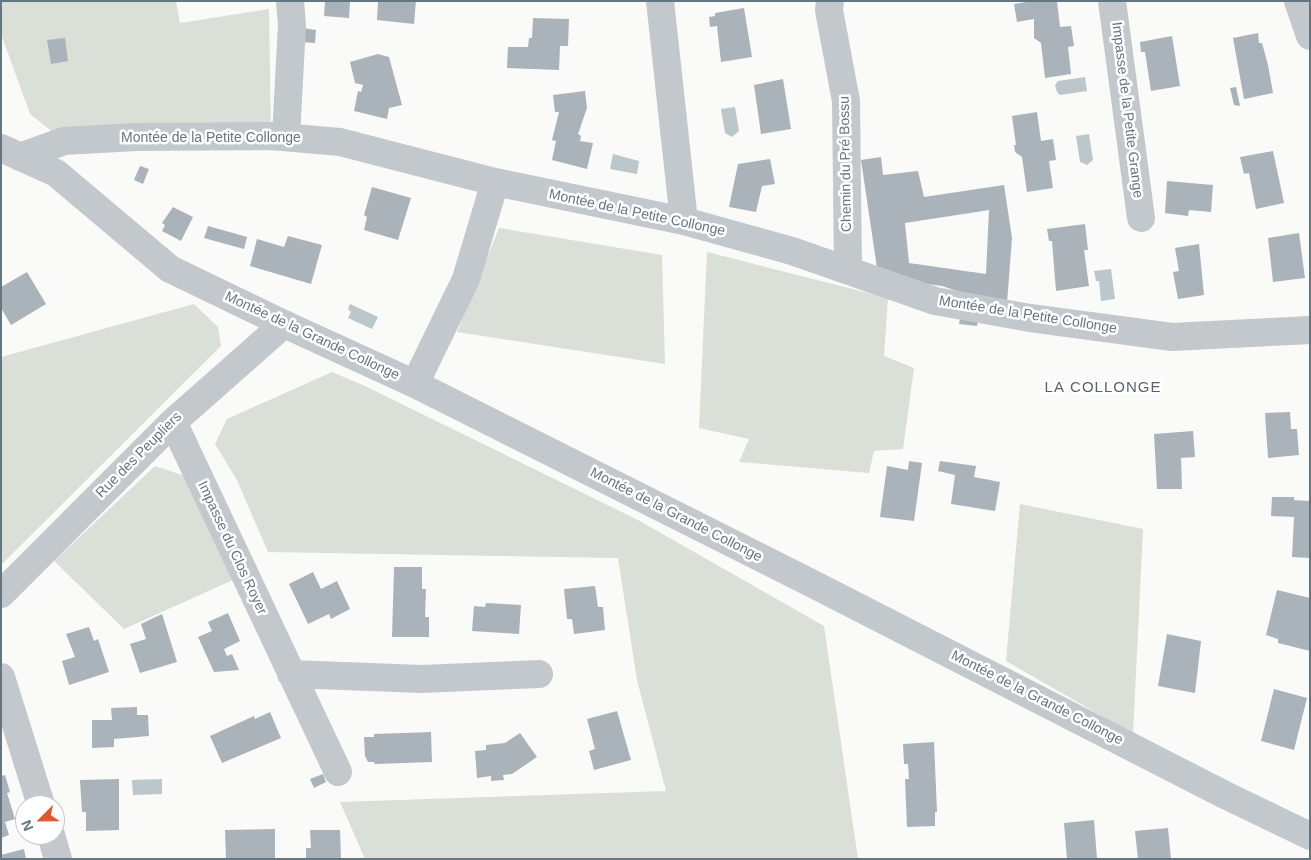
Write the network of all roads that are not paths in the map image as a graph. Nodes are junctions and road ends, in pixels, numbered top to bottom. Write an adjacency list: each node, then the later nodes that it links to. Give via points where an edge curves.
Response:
1 (290, 1): 7 (street, via 292,25)
2 (660, 1): 11 (street)
3 (830, 1): 12 (street, Chemin du Pré Bossu, via 846,101)
4 (1112, 1): 10 (street, Impasse de la Petite Grange)
5 (1298, 1): 6 (street)
6 (1310, 36)
7 (286, 136): 8 (street, Montée de la Petite Collonge, via 64,141); 9 (street, Montée de la Petite Collonge, via 340,142)
8 (11, 152): 13 (street, Montée de la Grande Collonge, via 56,173 170,269)
9 (495, 182): 11 (street, Montée de la Petite Collonge); 15 (street, via 466,279)
10 (1141, 218)
11 (684, 221): 12 (street, Montée de la Petite Collonge)
12 (848, 269): 14 (street, Montée de la Petite Collonge, via 935,300 1030,318 1162,336)
13 (284, 324): 15 (street, Montée de la Grande Collonge); 16 (street, Rue des Peupliers)
14 (1310, 330)
15 (415, 384): 23 (street, Montée de la Grande Collonge)
16 (172, 422): 17 (street, Rue des Peupliers); 18 (street, Impasse du Clos Royer)
17 (1, 594)
18 (291, 674): 19 (street, via 422,679); 21 (street, Impasse du Clos Royer)
19 (539, 674)
20 (1, 677): 22 (street)
21 (338, 772)
22 (38, 795)
23 (1310, 836)
24 (54, 845): 25 (street)
25 (58, 859)

